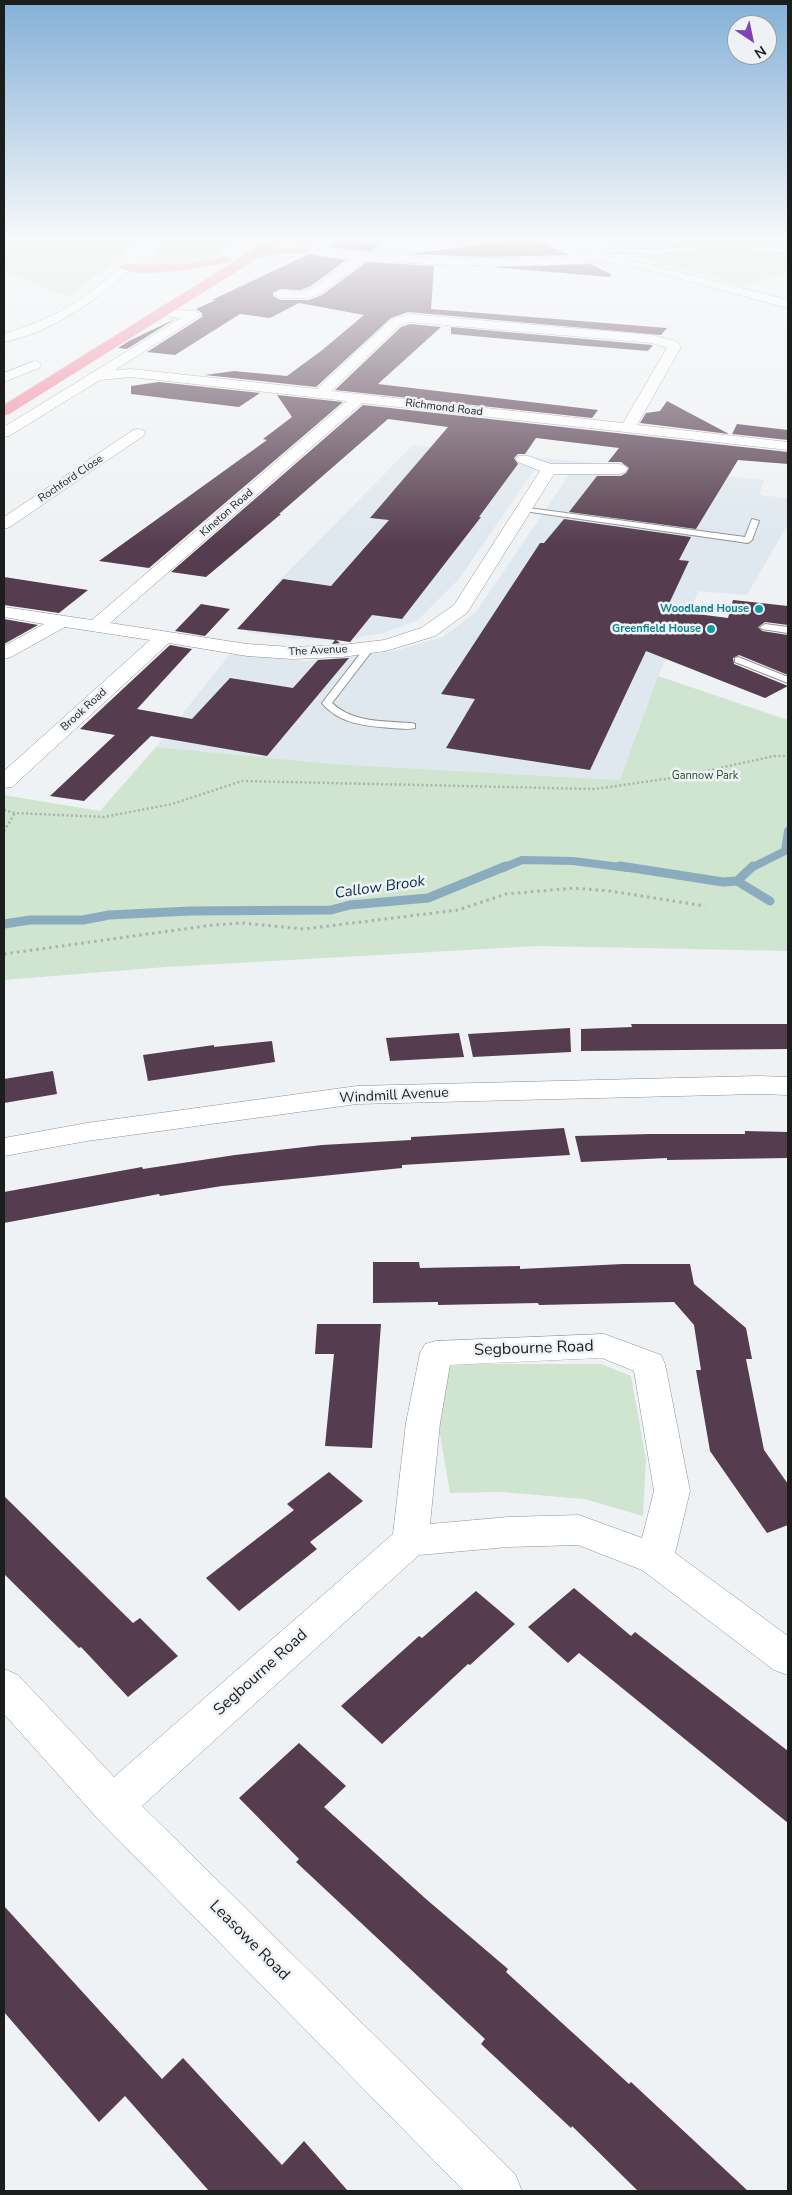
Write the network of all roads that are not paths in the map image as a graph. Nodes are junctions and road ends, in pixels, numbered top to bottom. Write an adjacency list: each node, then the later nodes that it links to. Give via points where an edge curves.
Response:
1 (95, 339): 10 (highway)
2 (119, 339): 12 (highway)
3 (155, 339): 7 (street)
4 (378, 339): 9 (street)
5 (654, 339): 13 (street, via 674,347)
6 (34, 365): 8 (street)
7 (101, 376): 9 (street, Richmond Road, via 131,373); 14 (street)
8 (4, 378)
9 (320, 394): 11 (street, Richmond Road)
10 (4, 396)
11 (359, 398): 13 (street, Richmond Road); 26 (street, Kineton Road)
12 (4, 411)
13 (628, 429): 16 (street, Richmond Road)
14 (4, 433)
15 (138, 433): 22 (street, Rochford Close)
16 (788, 446)
17 (523, 458): 18 (street)
18 (548, 469): 19 (street); 20 (street, The Avenue)
19 (620, 469)
20 (524, 509): 21 (lane, via 748,540); 29 (street, The Avenue, via 461,609 428,632)
21 (755, 520)
22 (4, 524)
23 (4, 612): 24 (street, The Avenue)
24 (61, 622): 26 (street, The Avenue); 30 (street)
25 (766, 626): 27 (lane)
26 (95, 627): 28 (street, The Avenue)
27 (788, 630)
28 (164, 638): 29 (street, The Avenue, via 292,653); 34 (street, Brook Road)
29 (370, 647): 33 (lane, via 327,703 334,712 348,719)
30 (4, 653)
31 (738, 660): 32 (lane)
32 (788, 680)
33 (411, 726)
34 (4, 782)
35 (788, 1086): 36 (street, Windmill Avenue, via 760,1084 357,1095 87,1132)
36 (4, 1147)
37 (410, 1541): 38 (street, via 508,1532 578,1530); 38 (street, Segbourne Road, via 423,1423 436,1353 604,1346 649,1364 672,1491); 41 (street, Segbourne Road)
38 (655, 1559): 39 (street)
39 (788, 1658)
40 (4, 1687): 41 (street, Leasowe Road)
41 (113, 1804): 42 (street, Leasowe Road)
42 (498, 2191)

